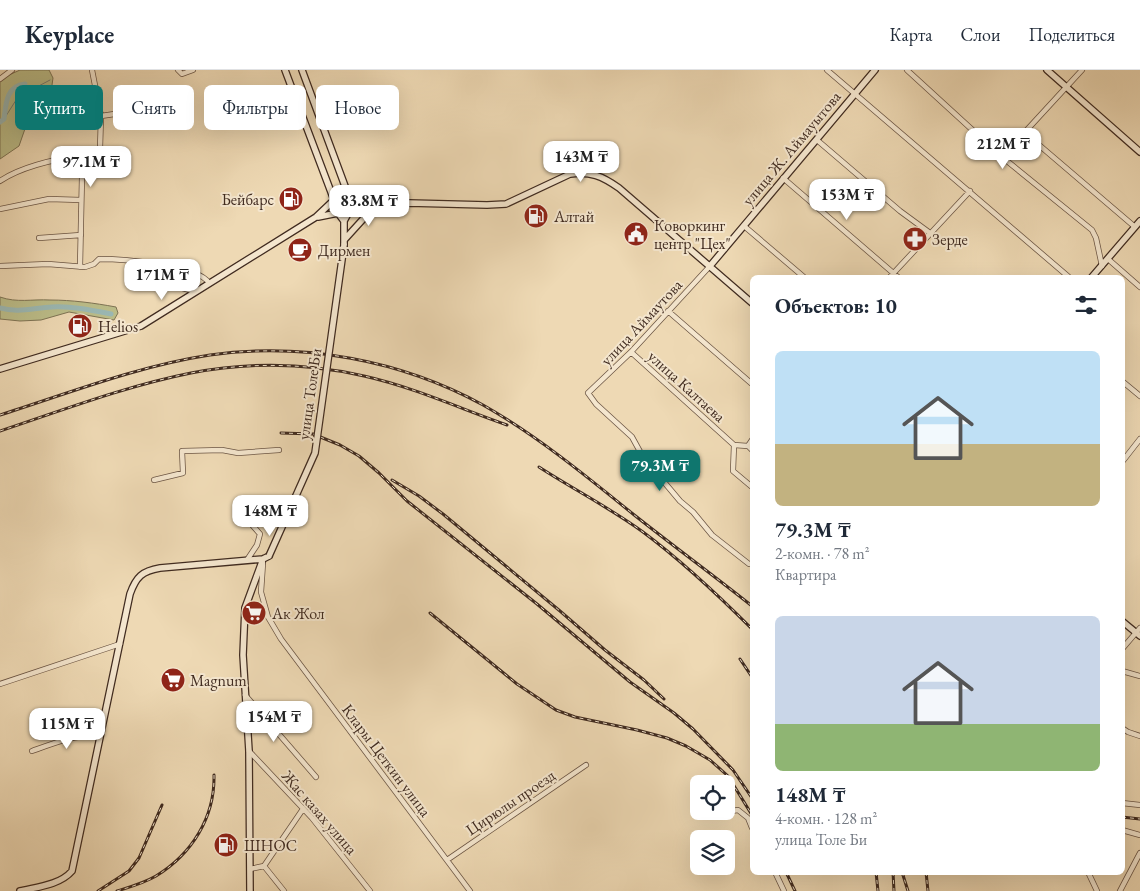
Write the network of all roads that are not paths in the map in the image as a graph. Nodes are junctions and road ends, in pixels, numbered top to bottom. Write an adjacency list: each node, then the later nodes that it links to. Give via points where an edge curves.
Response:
1 (12, 70): 12 (street)
2 (92, 70): 13 (street)
3 (178, 70): 4 (street, via 182,74)
4 (193, 70)
5 (285, 70): 27 (main road)
6 (302, 70): 25 (main road)
7 (827, 70): 15 (street)
8 (875, 70): 15 (main road, улица Ж. Аймауытова)
9 (907, 70): 20 (street)
10 (1047, 70): 14 (main road)
11 (1082, 70): 14 (street)
12 (0, 79)
13 (95, 85)
14 (1066, 87): 17 (street); 19 (main road)
15 (854, 94): 18 (main road, улица Ж. Аймауытова); 24 (street)
16 (101, 130): 21 (street, via 100,149)
17 (1025, 133): 20 (street); 37 (street)
18 (817, 140): 22 (main road, улица Ж. Аймауытова); 38 (street)
19 (1140, 152)
20 (1002, 156): 45 (street, via 1092,230)
21 (92, 160): 23 (street, via 78,157 58,160 10,174); 26 (street, via 82,176)
22 (783, 178): 36 (main road, улица Ж. Аймауытова); 47 (street)
23 (0, 181)
24 (970, 191): 38 (street); 50 (street)
25 (349, 197): 27 (main road, via 342,195); 28 (main road); 31 (main road, via 352,203)
26 (81, 200): 30 (street, via 49,199); 39 (street)
27 (334, 200): 32 (main road, via 333,206); 33 (main road)
28 (376, 204): 29 (main road); 31 (main road)
29 (385, 204): 41 (main road, via 365,217); 44 (main road, via 506,204 570,174 592,173 618,188)
30 (0, 209)
31 (350, 210): 32 (main road); 34 (main road)
32 (338, 213): 33 (main road); 34 (main road)
33 (316, 217): 53 (main road)
34 (344, 221): 41 (main road, улица Толе Би)
35 (1140, 221): 37 (main road)
36 (744, 226): 44 (main road, улица Ж. Аймауытова); 48 (street)
37 (1135, 226): 42 (main road)
38 (930, 233): 47 (street)
39 (81, 235): 40 (street); 46 (street)
40 (39, 238)
41 (345, 242): 72 (main road, улица Толе Би, bridge, via 315,453)
42 (1108, 259): 45 (main road); 54 (street)
43 (0, 266): 46 (street, via 48,264)
44 (710, 266): 56 (main road); 57 (street, улица Аймаутова)
45 (1102, 266): 51 (main road)
46 (80, 267): 53 (street, via 94,264 99,259 122,259 196,273)
47 (893, 273): 49 (street)
48 (801, 275)
49 (895, 275)
50 (1067, 275)
51 (1094, 275)
52 (130, 282): 55 (street, via 159,282)
53 (209, 283): 55 (main road)
54 (1140, 287)
55 (195, 292): 59 (main road, via 141,326)
56 (750, 301)
57 (668, 311): 58 (street, улица Аймаутова); 60 (street)
58 (631, 352): 65 (street, улица Калтаева); 74 (street, улица Аймаутова, via 588,393 632,437 643,457 712,535)
59 (0, 369)
60 (750, 382)
61 (1125, 384): 62 (street)
62 (1140, 396)
63 (1140, 439): 68 (street)
64 (750, 443): 66 (street)
65 (734, 445): 66 (street); 70 (street, via 733,471)
66 (748, 446)
67 (279, 450): 69 (street, via 238,453 182,451 183,473)
68 (1125, 458)
69 (154, 480)
70 (750, 485)
71 (246, 518): 73 (street, via 260,534)
72 (266, 557): 73 (main road); 82 (main road, улица Толе Би, via 245,608); 98 (street, Клары Цеткин улица, via 261,592 268,617 281,640)
73 (248, 560): 77 (main road, via 145,571 134,582)
74 (750, 564)
75 (1125, 623): 76 (main road)
76 (1138, 632): 78 (street)
77 (120, 644): 81 (street); 84 (main road)
78 (1125, 646)
79 (1125, 672): 80 (street)
80 (1140, 676)
81 (0, 684)
82 (245, 695): 87 (main road, улица Толе Би); 89 (street)
83 (1125, 730): 85 (street)
84 (100, 736): 86 (street, via 86,735); 103 (main road, via 72,871 57,882)
85 (1140, 736)
86 (32, 751)
87 (249, 751): 92 (street, Жас казах улица); 100 (main road, улица Толе Би)
88 (586, 765): 98 (street, Цирюлы проезд)
89 (316, 778)
90 (1125, 803): 91 (street)
91 (1140, 806)
92 (303, 809): 99 (street); 106 (street, Жас казах улица)
93 (735, 810): 94 (street, via 748,818)
94 (750, 823)
95 (1125, 831): 96 (street)
96 (1140, 835)
97 (1140, 853): 110 (street)
98 (447, 860): 107 (street, Клары Цеткин улица)
99 (264, 866): 100 (street); 105 (street)
100 (250, 869): 104 (main road, улица Толе Би)
101 (776, 875): 108 (street)
102 (1089, 875): 109 (street)
103 (20, 891)
104 (250, 891)
105 (284, 891)
106 (370, 891)
107 (470, 891)
108 (784, 891)
109 (1097, 891)
110 (1120, 891)

